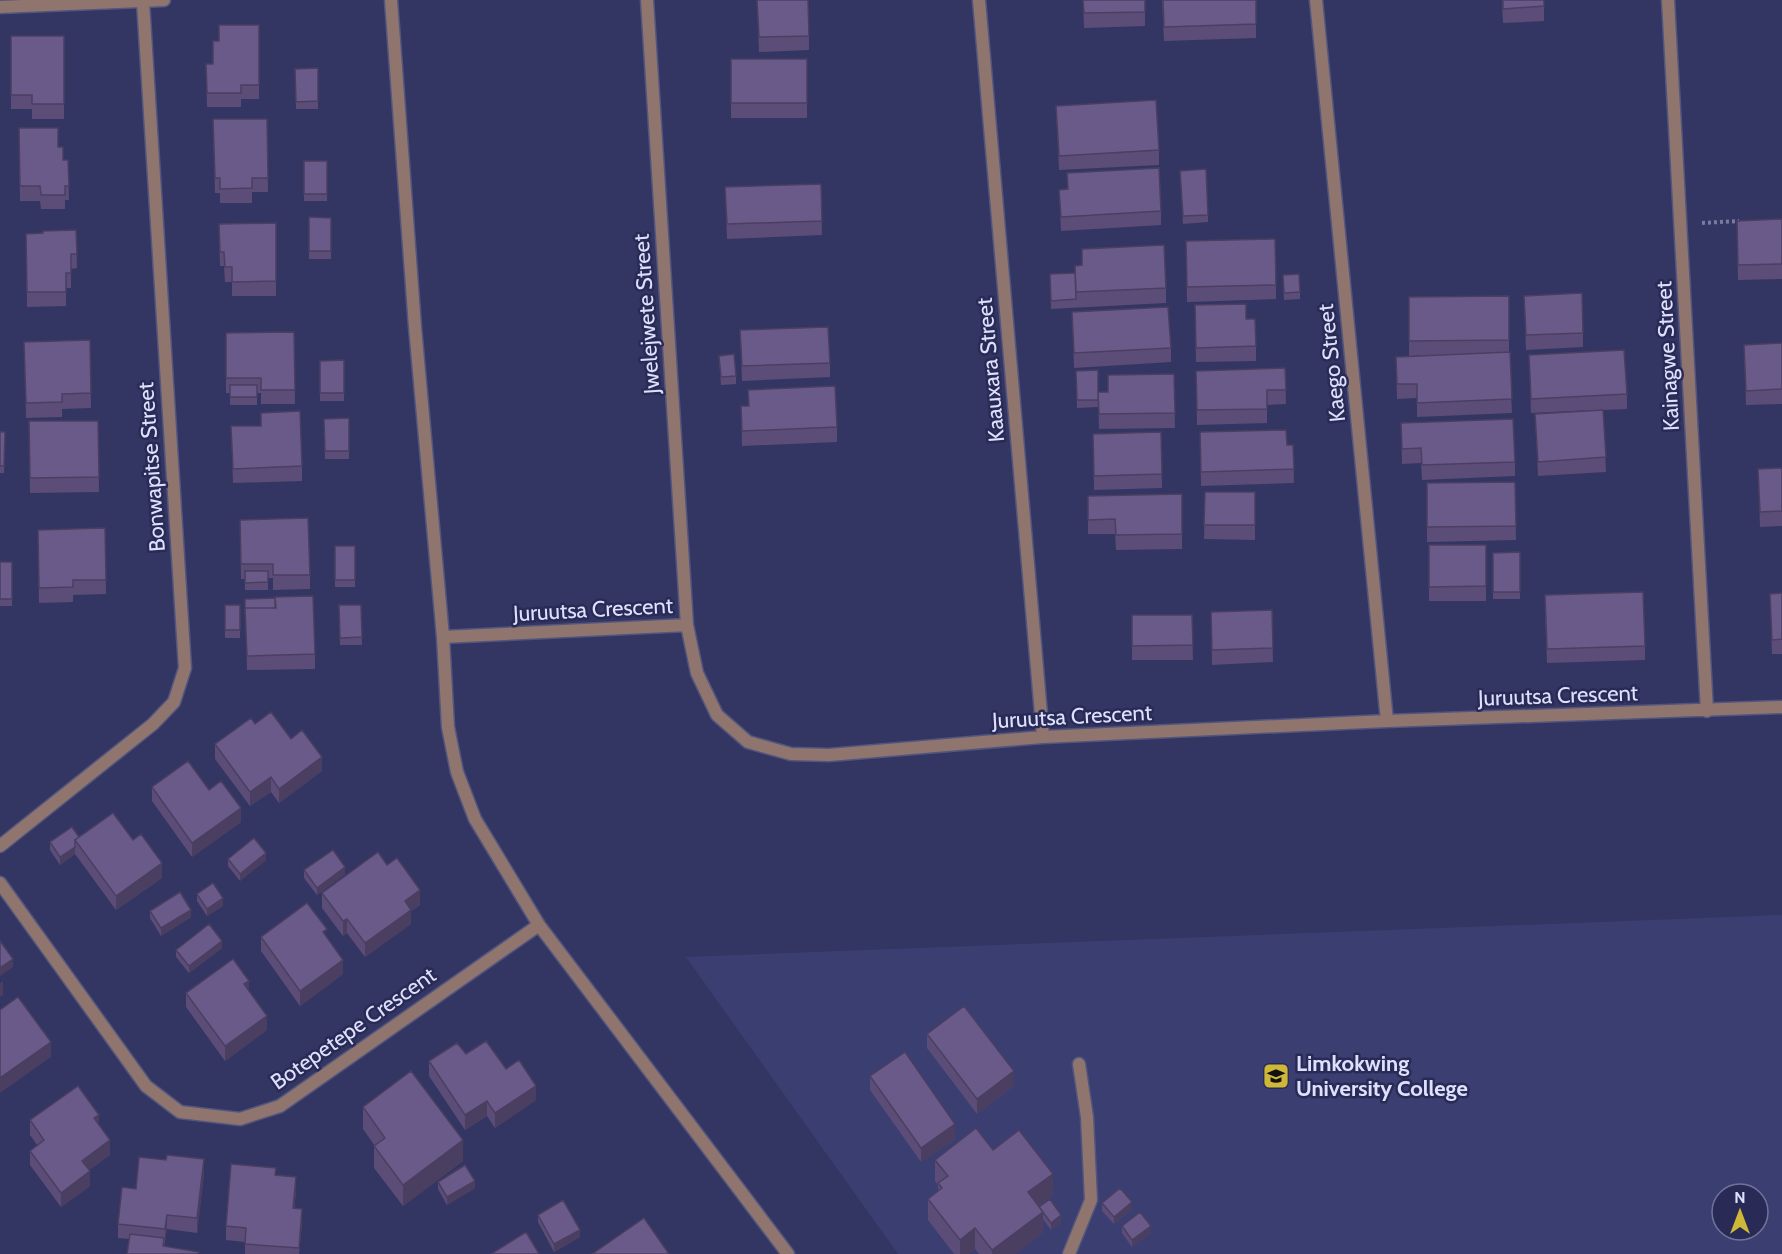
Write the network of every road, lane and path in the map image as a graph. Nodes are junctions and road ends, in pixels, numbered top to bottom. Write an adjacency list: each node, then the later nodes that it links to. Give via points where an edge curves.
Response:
1 (164, 0): 7 (street)
2 (391, 0): 12 (street, via 414,327)
3 (647, 0): 11 (street, Jwelejwete Street)
4 (979, 0): 16 (street, Kaauxara Street)
5 (1316, 0): 15 (street, Kaego Street)
6 (1668, 0): 10 (street, Kainagwe Street)
7 (143, 2): 8 (street); 17 (street, Bonwapitse Street, via 185,668 174,702 153,724)
8 (0, 7)
9 (1748, 221): 10 (path)
10 (1680, 224): 14 (street, Kainagwe Street)
11 (687, 625): 12 (street, Juruutsa Crescent); 16 (street, Juruutsa Crescent, via 697,673 717,715 748,742 792,754 829,755)
12 (443, 637): 19 (street, via 448,727 457,772 475,819)
13 (1782, 708): 14 (street, Juruutsa Crescent)
14 (1707, 711): 15 (street, Juruutsa Crescent)
15 (1387, 722): 16 (street, Juruutsa Crescent)
16 (1043, 737)
17 (0, 846)
18 (0, 883): 19 (street, Botepetepe Crescent, via 146,1086 180,1112 240,1119 280,1106)
19 (539, 925): 21 (street)
20 (1079, 1064): 22 (street, via 1087,1117 1091,1200)
21 (788, 1254)
22 (1069, 1254)

